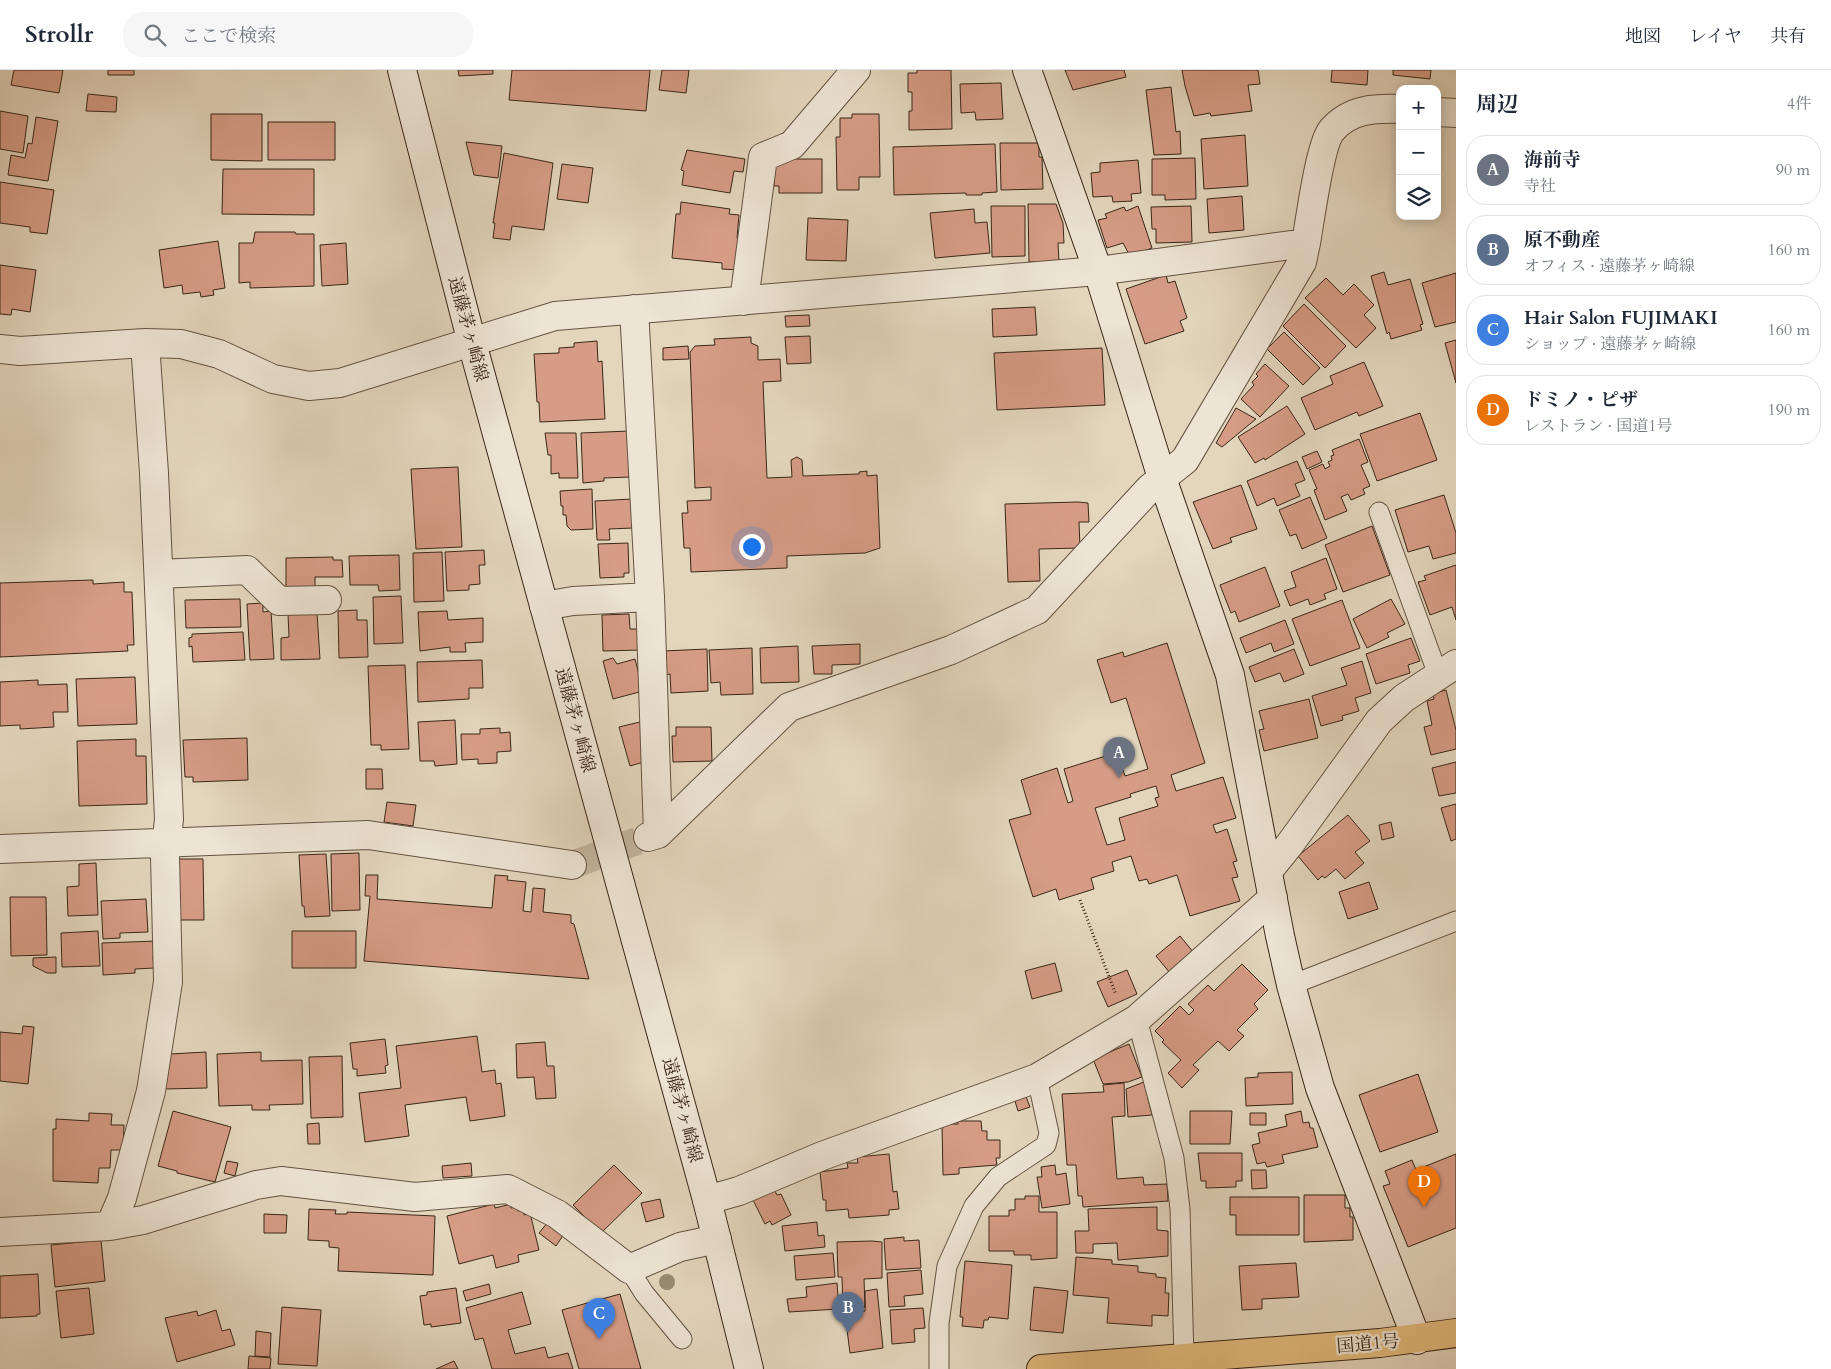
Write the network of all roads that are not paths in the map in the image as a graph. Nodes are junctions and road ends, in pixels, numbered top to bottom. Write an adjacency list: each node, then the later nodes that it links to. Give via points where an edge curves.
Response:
1 (402, 70): 11 (street, 遠藤茅ヶ崎線)
2 (856, 70): 9 (street, via 792,145 763,156)
3 (1027, 70): 8 (street)
4 (1396, 109): 7 (street, via 1376,108 1355,113 1331,130 1321,158)
5 (1441, 112): 6 (street)
6 (1456, 113)
7 (1306, 243): 8 (street); 14 (street, via 1302,262 1185,460)
8 (1098, 271): 9 (street); 14 (street)
9 (744, 300): 10 (street)
10 (634, 310): 11 (street, via 555,316); 17 (street)
11 (472, 342): 12 (street, via 340,383 310,386 273,379 220,354 181,344); 19 (street, 遠藤茅ヶ崎線)
12 (145, 343): 13 (street, via 20,351); 16 (street)
13 (0, 349)
14 (1162, 478): 17 (street, via 1037,610 951,650 789,707 653,836); 24 (street, via 1230,675)
15 (1379, 512): 20 (lane)
16 (159, 574): 18 (street, via 247,570 279,601); 21 (street, via 169,819)
17 (650, 598): 19 (street, via 574,601)
18 (327, 600)
19 (544, 606): 30 (street, 遠藤茅ヶ崎線)
20 (1447, 669): 24 (street, via 1404,698 1379,721)
21 (167, 841): 22 (street); 23 (street, via 368,835); 31 (street, via 168,982 151,1090 122,1198)
22 (0, 849)
23 (572, 865)
24 (1269, 870): 25 (street)
25 (1273, 898): 27 (street); 28 (street)
26 (1456, 920): 27 (lane)
27 (1291, 985): 37 (street, via 1320,1088)
28 (1132, 1022): 29 (street); 38 (lane, via 1174,1158 1180,1209)
29 (1037, 1078): 30 (street, via 822,1156 739,1191); 40 (lane, via 1049,1133 1046,1146 998,1177 974,1206 947,1266 939,1322)
30 (707, 1200): 33 (street, 遠藤茅ヶ崎線)
31 (110, 1226): 32 (street); 34 (street, via 143,1220 256,1185 282,1181 415,1197 508,1189 557,1214)
32 (0, 1232)
33 (717, 1239): 34 (street, via 680,1247); 39 (street, 遠藤茅ヶ崎線)
34 (629, 1269): 36 (lane, via 644,1293)
35 (1456, 1333): 37 (highway, 国道1号)
36 (682, 1339)
37 (1417, 1340): 38 (highway, 国道1号)
38 (1184, 1360): 41 (highway, 国道1号)
39 (748, 1369)
40 (939, 1369)
41 (1041, 1369)

